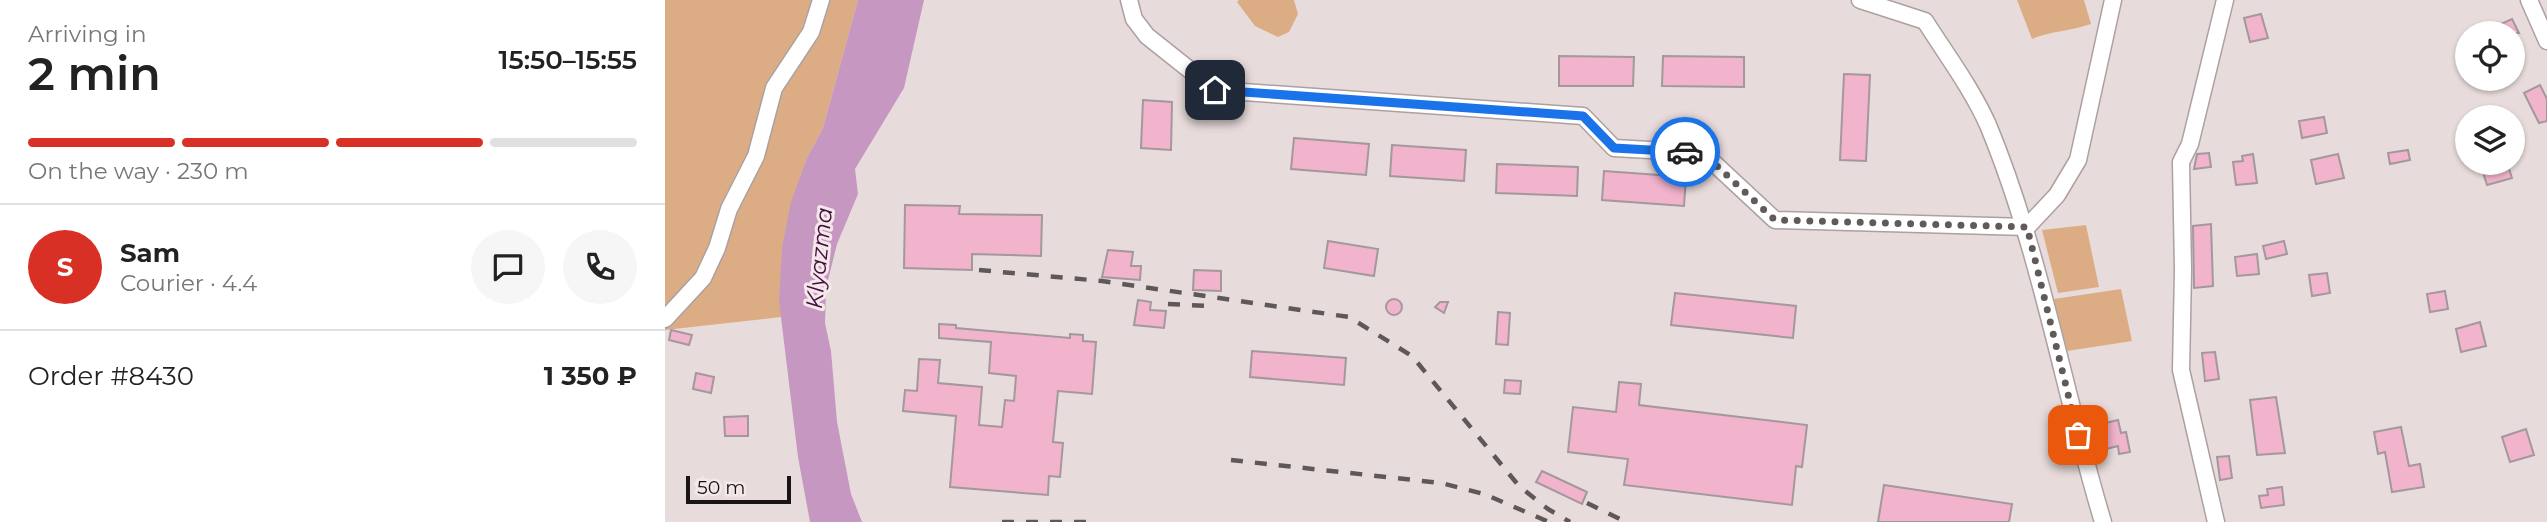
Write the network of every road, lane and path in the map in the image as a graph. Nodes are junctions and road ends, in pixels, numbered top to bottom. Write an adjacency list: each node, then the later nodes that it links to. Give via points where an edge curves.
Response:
1 (821, 0): 9 (street, via 811,32 774,88 756,156 729,209 703,278)
2 (1860, 0): 8 (street, via 1925,21 1986,122)
3 (2113, 0): 8 (street, via 2078,160 2057,195)
4 (2225, 0): 11 (street, via 2190,144 2181,162 2181,370)
5 (2529, 0): 7 (street)
6 (1130, 5): 8 (street, via 1147,36 1215,90 1583,116 1614,148 1703,153 1775,220)
7 (2547, 41)
8 (2027, 227): 10 (street)
9 (665, 318)
10 (2103, 522)
11 (2216, 522)

